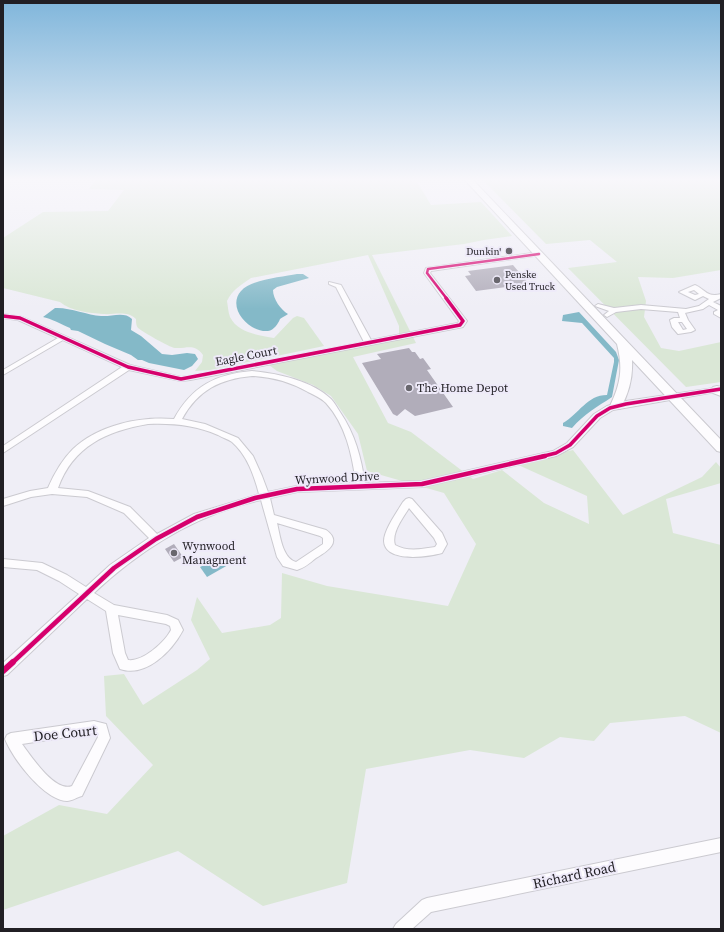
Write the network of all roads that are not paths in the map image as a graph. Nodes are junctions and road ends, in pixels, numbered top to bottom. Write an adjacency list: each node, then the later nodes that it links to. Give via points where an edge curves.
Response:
1 (509, 222): 3 (highway)
2 (516, 222): 9 (highway, via 598,306)
3 (539, 254): 14 (highway); 15 (street, Eagle Court, via 428,268 428,273 462,323)
4 (331, 283): 15 (street, via 339,286)
5 (704, 294): 6 (street)
6 (715, 299): 7 (street); 8 (street, via 700,308)
7 (721, 310): 11 (street, via 716,313)
8 (681, 311): 9 (street, via 641,307); 12 (street)
9 (610, 313): 19 (highway)
10 (3, 316): 13 (street, Eagle Court, via 20,318)
11 (721, 316)
12 (684, 320)
13 (64, 337): 16 (street, Eagle Court); 17 (street)
14 (621, 341): 19 (highway); 20 (highway, via 628,364)
15 (368, 342): 16 (street, Eagle Court, via 186,378)
16 (128, 367): 24 (street)
17 (3, 373)
18 (720, 389): 19 (street, Wynwood Drive)
19 (679, 396): 20 (street, Wynwood Drive); 22 (highway); 23 (highway)
20 (621, 405): 26 (street, Wynwood Drive, via 597,416 575,441 556,453 422,484)
21 (178, 421): 25 (street, via 193,396 222,379 245,373 285,377 326,399 341,418 351,437); 27 (street, via 149,422 98,436 70,458); 28 (street, via 208,428 234,439 251,460)
22 (721, 435)
23 (721, 448)
24 (3, 450)
25 (361, 485): 26 (street, Wynwood Drive); 28 (street, Wynwood Drive, via 297,489)
26 (405, 485): 29 (street)
27 (52, 491): 30 (street); 32 (street, via 88,494 113,503 127,510)
28 (264, 496): 31 (street); 32 (street, Wynwood Drive, via 197,517)
29 (409, 501): 29 (street, via 390,535 389,543 392,549 399,553 438,550 442,544 438,536)
30 (3, 503)
31 (270, 516): 31 (street, via 282,557 287,563 297,566 327,546 328,539 323,533)
32 (156, 539): 34 (street, Wynwood Drive, via 114,568)
33 (3, 563): 34 (street, via 38,566)
34 (87, 593): 35 (street); 36 (street, Wynwood Drive)
35 (111, 609): 35 (street, via 119,653 124,665 138,666 144,663 174,636 177,630 174,623 167,620)
36 (3, 671)
37 (7, 738): 37 (street, Doe Court, via 45,784 64,795 77,791 104,738 102,728 94,727)
38 (721, 845): 39 (street, Richard Road, via 427,905)
39 (401, 929)

